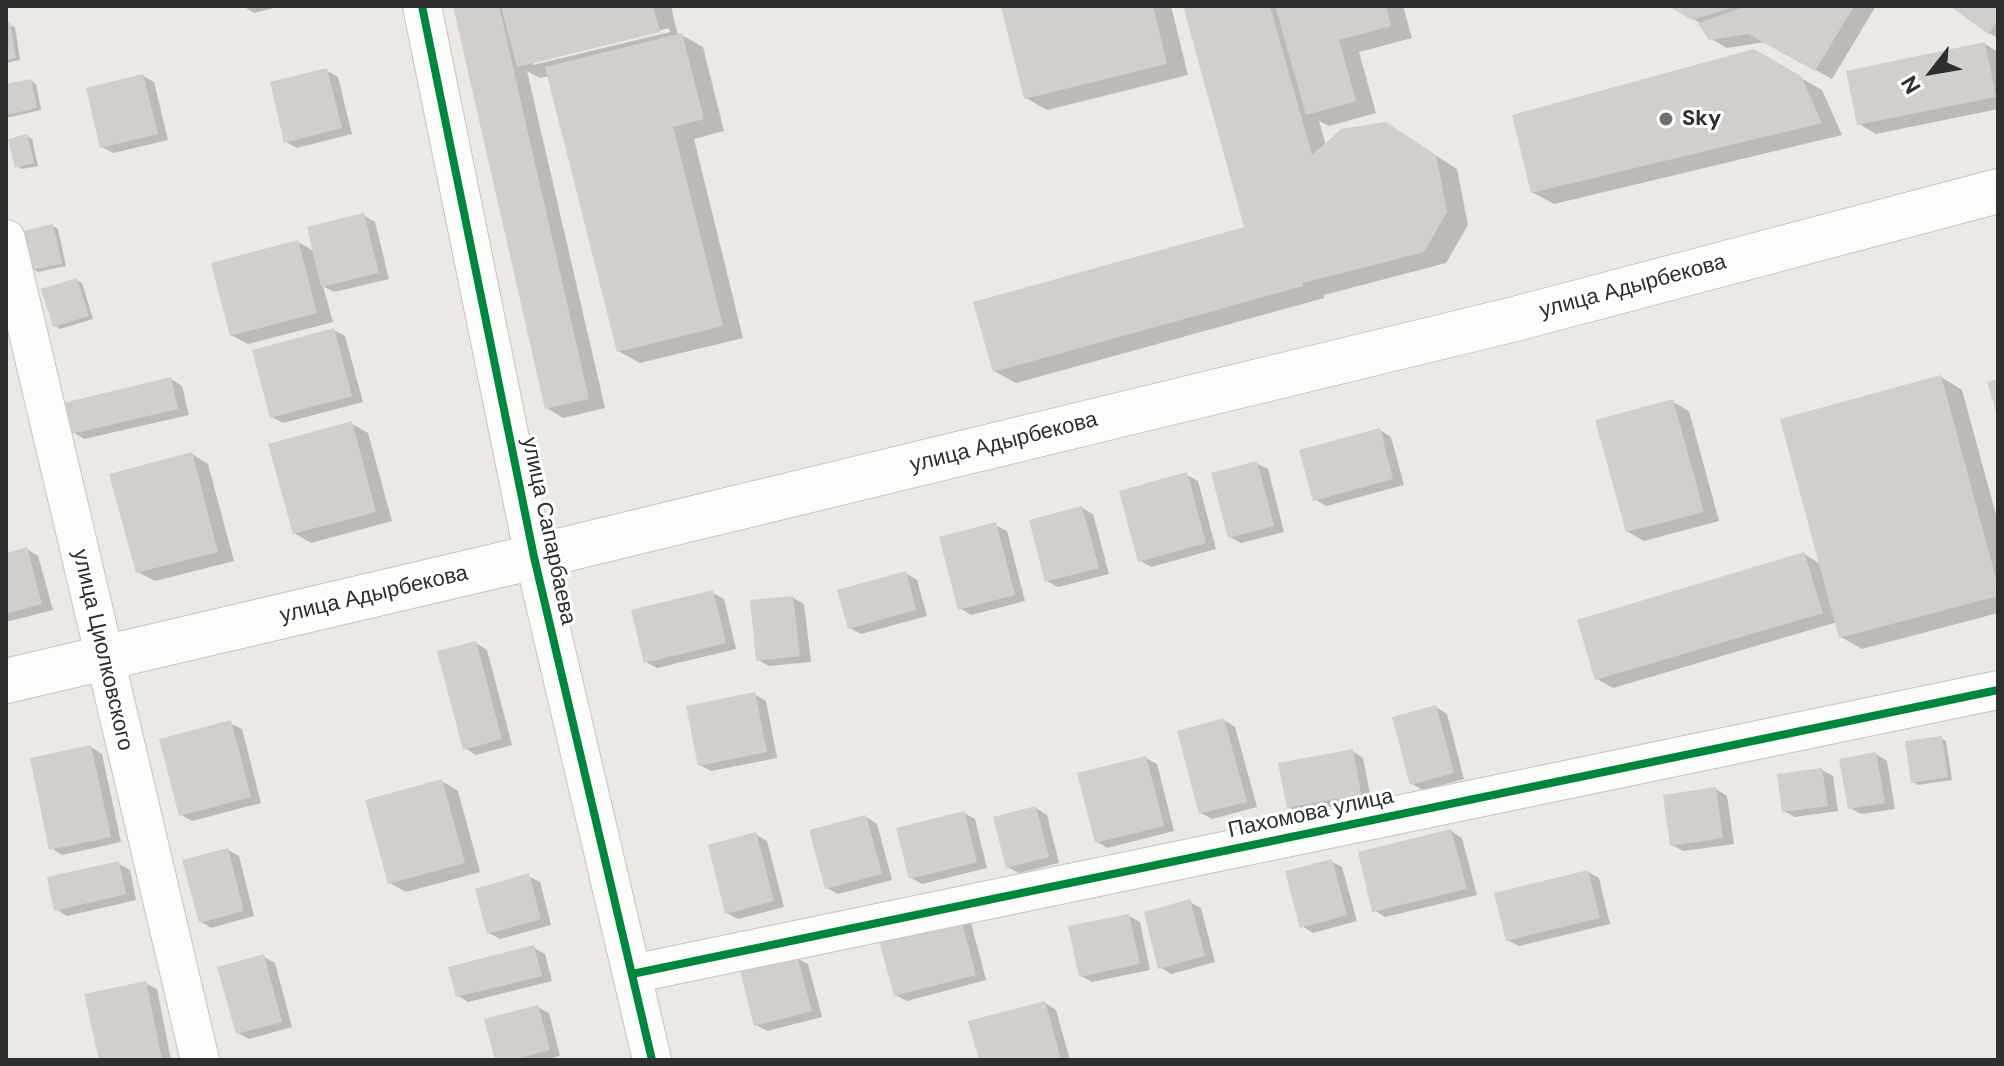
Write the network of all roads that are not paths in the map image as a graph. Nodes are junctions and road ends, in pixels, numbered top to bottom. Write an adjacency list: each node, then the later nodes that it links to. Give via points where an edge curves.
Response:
1 (422, 6): 4 (street, улица Сапарбаева)
2 (1998, 191): 4 (main road, улица Адырбекова, via 1515,319)
3 (6, 239): 5 (street, улица Циолковского)
4 (534, 557): 5 (main road, улица Адырбекова); 8 (street, улица Сапарбаева)
5 (104, 658): 6 (main road, улица Адырбекова); 9 (street, улица Циолковского)
6 (6, 681)
7 (1998, 690): 8 (street, Пахомова улица)
8 (632, 974): 10 (street, улица Сапарбаева)
9 (200, 1060)
10 (652, 1060)

